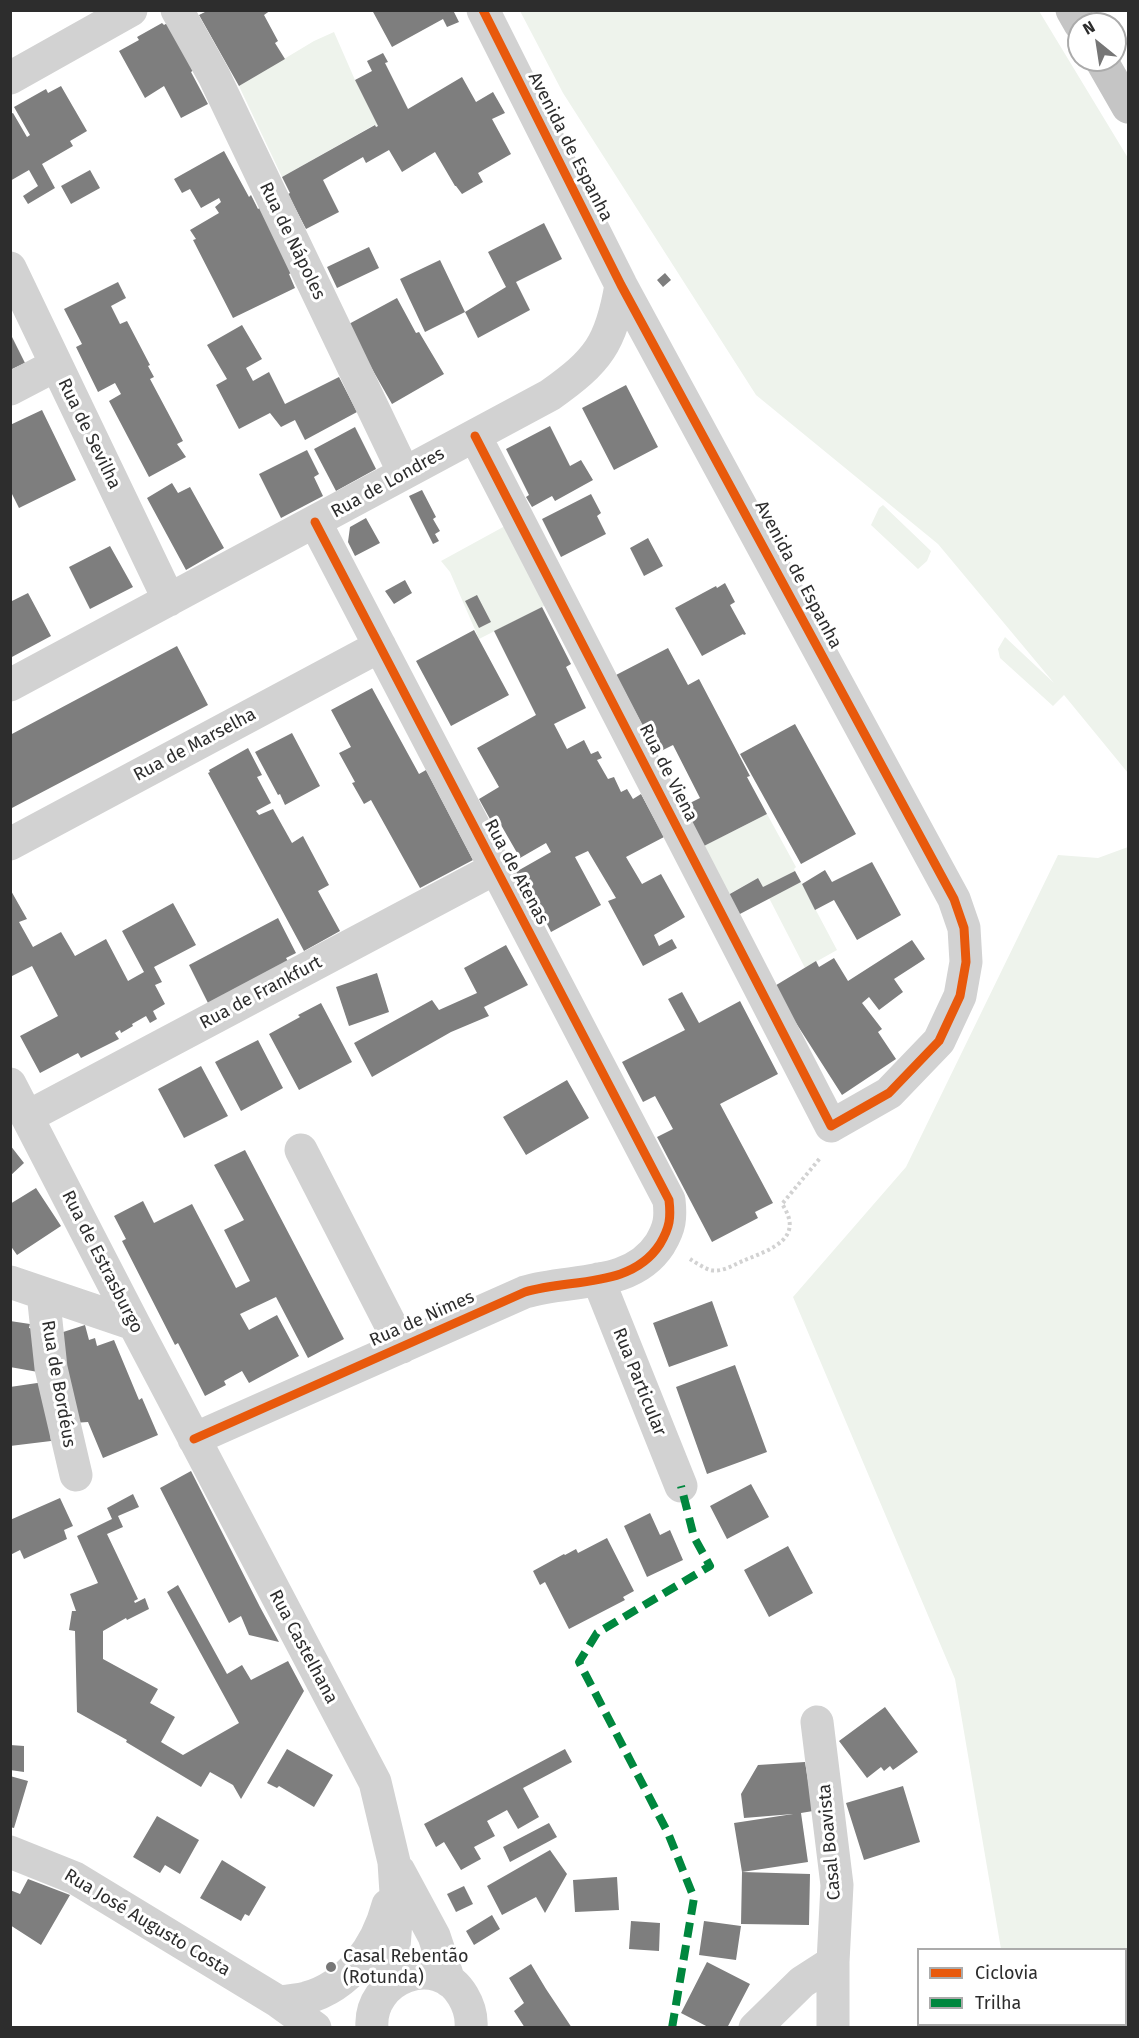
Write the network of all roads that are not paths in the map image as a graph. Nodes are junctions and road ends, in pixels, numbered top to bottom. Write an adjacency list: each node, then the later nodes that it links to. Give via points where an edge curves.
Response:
1 (131, 10): 5 (street)
2 (177, 10): 12 (street, Rua de Nápoles, via 231,113)
3 (483, 10): 8 (street, Avenida de Espanha)
4 (1108, 72): 6 (main road)
5 (10, 78)
6 (1128, 107)
7 (10, 268): 9 (street, Rua de Sevilha)
8 (621, 285): 11 (street, Rua de Londres, via 613,325 593,359 550,395); 21 (street, Avenida de Espanha, via 952,895 964,928 966,962 960,996 939,1041 889,1093)
9 (56, 365): 10 (street); 14 (street, Rua de Sevilha)
10 (10, 389)
11 (475, 436): 12 (street, Rua de Londres); 21 (street, Rua de Viena)
12 (404, 473): 13 (street, Rua de Londres)
13 (315, 522): 14 (street, Rua de Londres); 15 (street, Rua de Atenas)
14 (169, 600): 16 (street, Rua de Londres)
15 (380, 646): 17 (street, Rua de Marselha); 18 (street, Rua de Atenas)
16 (10, 685)
17 (10, 843)
18 (496, 868): 20 (street, Rua de Frankfurt); 23 (street, Rua de Atenas, via 669,1200 671,1220)
19 (10, 1084): 20 (street, Rua de Estrasburgo)
20 (27, 1117): 27 (street, Rua de Estrasburgo)
21 (831, 1126)
22 (301, 1150): 28 (street)
23 (662, 1240): 24 (street, Rua de Nimes, via 638,1266)
24 (598, 1279): 28 (street, Rua de Nimes, via 525,1292); 31 (street, Rua Particular)
25 (10, 1281): 26 (street)
26 (43, 1293): 27 (street); 30 (street, Rua de Bordéus, via 51,1368)
27 (134, 1324): 29 (street, Rua de Estrasburgo)
28 (402, 1347): 29 (street, Rua de Nimes)
29 (194, 1439): 34 (street, Rua Castelhana, via 375,1782)
30 (76, 1475)
31 (681, 1486)
32 (817, 1722): 35 (street, Casal Boavista, via 837,1885)
33 (10, 1852): 37 (street, Rua José Augusto Costa, via 75,1878)
34 (394, 1862): 36 (street, Rua Castelhana, via 434,1936); 37 (street, via 384,1920 362,1961 327,1990); 38 (street, Rua Castelhana, via 397,1909)
35 (833, 1962): 41 (street, via 802,1982); 42 (street, Casal Boavista)
36 (449, 1981): 38 (street, Rua José Augusto Costa, via 420,1973 404,1976); 40 (street, via 468,2005)
37 (279, 2002): 38 (street, Rua José Augusto Costa); 39 (street, Rua José Augusto Costa)
38 (379, 2007)
39 (315, 2028)
40 (471, 2028)
41 (755, 2028)
42 (833, 2028)

